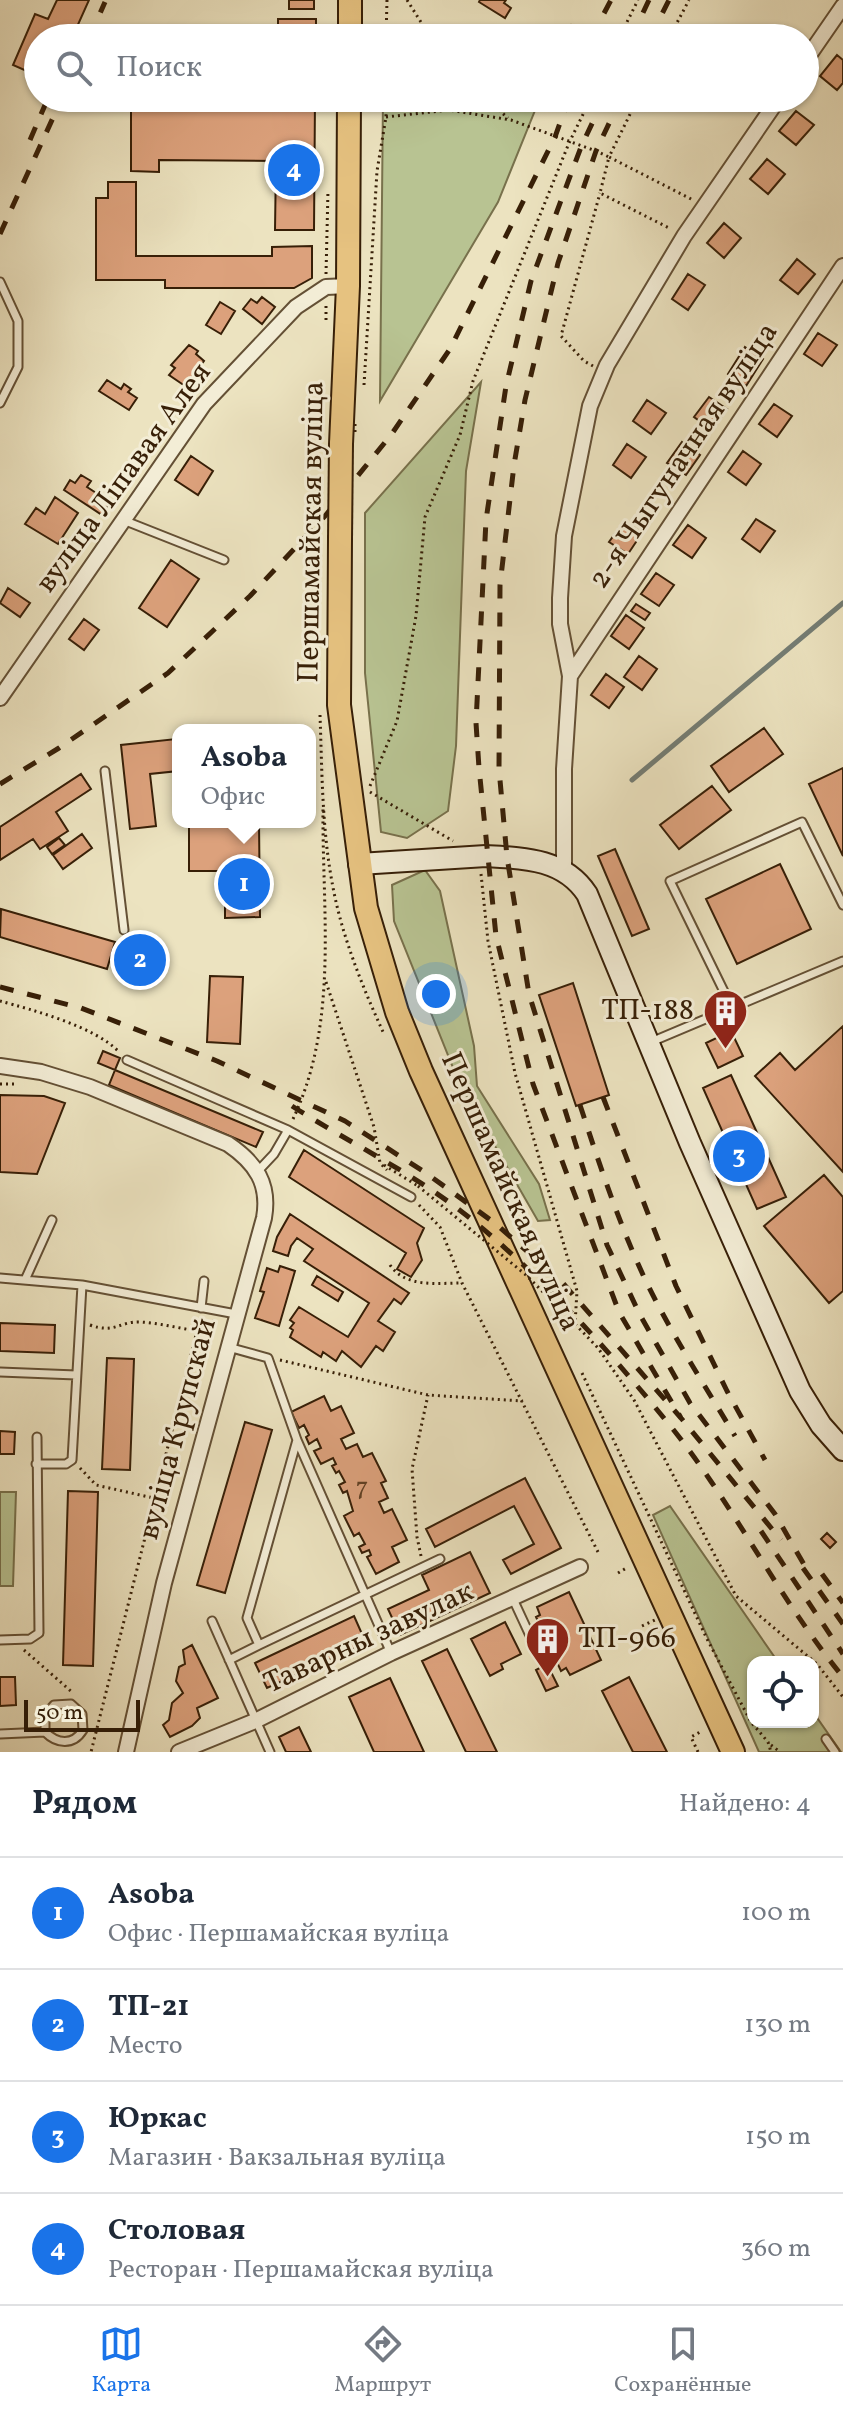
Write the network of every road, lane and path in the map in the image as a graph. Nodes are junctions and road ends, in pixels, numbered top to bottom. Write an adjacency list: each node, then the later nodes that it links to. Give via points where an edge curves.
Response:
1 (350, 0): 7 (main road)
2 (387, 0): 8 (path)
3 (407, 0): 9 (path)
4 (638, 0): 10 (path)
5 (689, 0): 11 (path)
6 (843, 6): 12 (street)
7 (350, 24)
8 (386, 24)
9 (422, 24)
10 (626, 24)
11 (676, 24)
12 (819, 41)
13 (348, 112): 31 (main road, Першамайская вуліца)
14 (386, 112): 21 (path)
15 (431, 112): 21 (path)
16 (461, 112): 22 (path)
17 (502, 112): 22 (path)
18 (584, 112): 23 (path)
19 (631, 112): 24 (path)
20 (769, 112): 27 (street)
21 (386, 117): 33 (path, via 377,171)
22 (511, 120): 23 (path)
23 (569, 143): 24 (path); 42 (path, via 473,381 460,435 425,517 416,616 397,721)
24 (609, 157): 26 (path); 27 (path)
25 (329, 177): 31 (path)
26 (600, 193): 28 (path); 32 (path, via 561,336 584,361)
27 (705, 205): 28 (street)
28 (684, 236): 32 (street)
29 (843, 266): 37 (street, 2-я Чыгуначная вуліца)
30 (0, 282): 34 (lane, via 18,321 18,367)
31 (337, 287): 35 (street, вуліца Ліпавая Алея, via 296,307 204,404); 45 (main road, Першамайская вуліца, bridge, via 339,705)
32 (604, 371): 37 (street, via 590,406 564,536 560,624)
33 (361, 397)
34 (0, 403)
35 (123, 520): 36 (lane); 38 (street, вуліца Ліпавая Алея)
36 (224, 560)
37 (570, 676): 46 (street)
38 (0, 698)
39 (105, 771): 48 (lane)
40 (366, 776): 42 (path)
41 (323, 791): 50 (path)
42 (368, 791): 43 (path); 44 (path)
43 (371, 806)
44 (479, 856): 45 (main road); 46 (main road, via 536,860); 72 (path, via 488,941 515,1073 577,1291)
45 (359, 864): 115 (main road, Першамайская вуліца, via 380,959 421,1071)
46 (564, 870): 53 (main road, via 587,894)
47 (843, 905): 52 (lane, via 802,822 670,881)
48 (124, 930)
49 (843, 961): 52 (lane)
50 (326, 982): 56 (path, via 319,1044); 57 (path, via 374,1127)
51 (0, 1001): 54 (path, via 110,1041)
52 (733, 1010): 53 (lane)
53 (649, 1043): 82 (main road, via 800,1391)
54 (127, 1060): 56 (lane)
55 (0, 1066): 58 (street, via 90,1087 228,1144)
56 (288, 1130): 58 (lane); 59 (lane)
57 (380, 1163): 59 (path); 72 (path, bridge, via 418,1186 526,1275)
58 (258, 1171): 70 (street, вуліца Крупскай, via 267,1202)
59 (411, 1197): 66 (path, via 440,1227)
60 (52, 1220): 64 (lane)
61 (390, 1265): 66 (path, via 410,1282)
62 (536, 1276): 68 (path)
63 (0, 1278): 64 (lane)
64 (25, 1280): 67 (lane)
65 (204, 1281): 69 (lane)
66 (462, 1283): 79 (path)
67 (82, 1285): 69 (lane); 71 (lane)
68 (549, 1305)
69 (201, 1308): 70 (lane)
70 (236, 1314): 73 (street, вуліца Крупскай)
71 (78, 1320): 77 (lane); 85 (path, via 100,1328 136,1322 197,1331)
72 (575, 1324): 105 (path, via 634,1400 736,1596 817,1664)
73 (227, 1347): 74 (lane); 86 (street, вуліца Крупскай)
74 (268, 1358): 78 (path); 81 (lane)
75 (576, 1361): 110 (path, via 707,1639 751,1722)
76 (0, 1372): 77 (lane)
77 (76, 1375): 83 (lane)
78 (428, 1395): 79 (path); 90 (path, via 412,1469)
79 (523, 1401): 87 (path)
80 (37, 1437): 84 (lane)
81 (297, 1440): 93 (lane); 100 (lane, via 247,1618)
82 (843, 1450)
83 (72, 1460): 84 (lane); 85 (path, via 96,1485)
84 (36, 1464): 99 (lane, via 39,1633)
85 (155, 1498): 86 (path); 111 (path)
86 (186, 1506): 112 (street, вуліца Крупскай)
87 (598, 1552)
88 (440, 1559): 90 (lane)
89 (630, 1566): 92 (path)
90 (424, 1567): 93 (lane)
91 (580, 1567): 94 (street, Таварны завулак)
92 (618, 1573)
93 (365, 1597): 100 (lane); 101 (lane)
94 (513, 1599): 101 (street, Таварны завулак); 102 (lane)
95 (655, 1620): 97 (path)
96 (212, 1621): 103 (lane)
97 (642, 1626)
98 (0, 1640): 99 (lane)
99 (12, 1640): 104 (path)
100 (259, 1645): 103 (lane)
101 (391, 1653): 106 (street, Таварны завулак)
102 (539, 1655)
103 (229, 1660): 106 (lane)
104 (78, 1697)
105 (843, 1697)
106 (255, 1721): 113 (street, Таварны завулак); 114 (lane)
107 (45, 1732): 107 (lane, via 56,1741 74,1740 83,1730 82,1714 71,1704 54,1705 45,1715); 108 (lane)
108 (0, 1734)
109 (826, 1739): 118 (lane)
110 (768, 1742): 116 (path); 117 (path)
111 (91, 1752)
112 (126, 1752)
113 (179, 1752)
114 (270, 1752)
115 (733, 1752)
116 (771, 1752)
117 (780, 1752)
118 (835, 1752)

